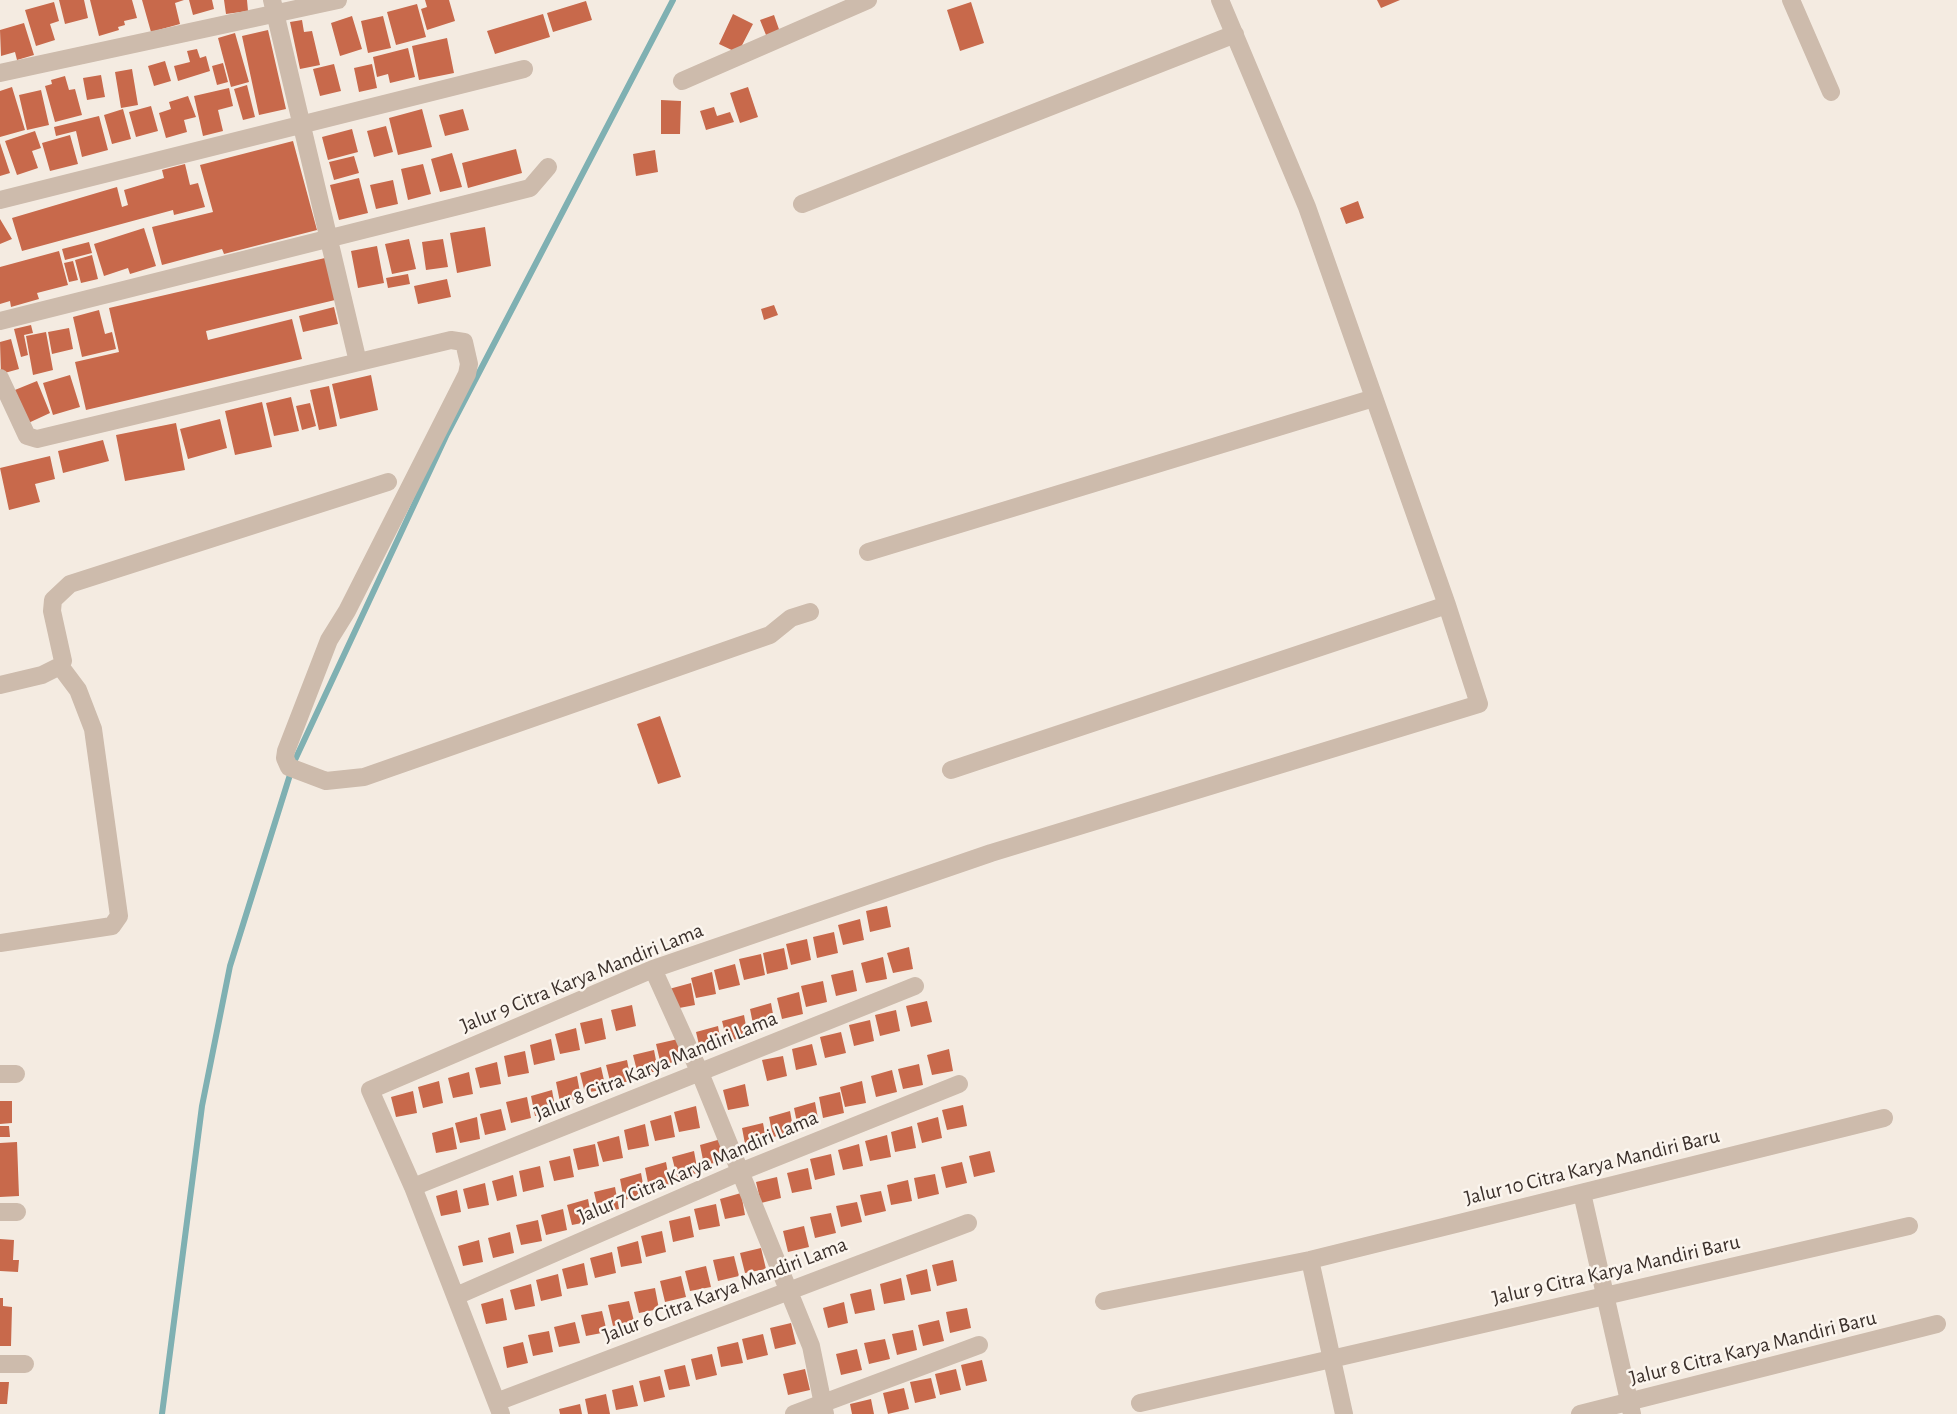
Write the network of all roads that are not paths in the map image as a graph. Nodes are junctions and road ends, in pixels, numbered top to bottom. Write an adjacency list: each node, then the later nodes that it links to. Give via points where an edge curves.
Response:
1 (338, 0): 5 (street)
2 (868, 0): 9 (street)
3 (1220, 0): 6 (street)
4 (1791, 0): 10 (street)
5 (273, 7): 8 (street); 11 (street)
6 (1235, 34): 14 (street); 19 (street, via 1307,207)
7 (524, 69): 11 (street)
8 (0, 73)
9 (682, 81)
10 (1831, 92)
11 (301, 124): 13 (street); 15 (street)
12 (548, 167): 15 (street, via 530,188)
13 (0, 200)
14 (802, 204)
15 (329, 239): 16 (street); 17 (street)
16 (0, 321)
17 (358, 362): 18 (street, via 37,439 27,436); 23 (street, via 458,340 466,345 469,364 347,611 328,640 286,751 289,767 337,782 363,777 770,635 791,618)
18 (0, 378)
19 (1374, 398): 21 (street); 22 (street)
20 (388, 482): 24 (street, via 70,584 53,600 63,661)
21 (868, 552)
22 (1447, 605): 26 (street); 28 (street, Jalur 9 Citra Karya Mandiri Lama, via 1479,704 991,853)
23 (810, 612)
24 (60, 666): 25 (street, via 42,676); 27 (street, via 78,690 93,729 119,916 112,926)
25 (0, 685)
26 (951, 769)
27 (0, 943)
28 (653, 969): 30 (street); 34 (street, Jalur 9 Citra Karya Mandiri Lama, via 370,1090)
29 (915, 986): 30 (street, Jalur 8 Citra Karya Mandiri Lama)
30 (700, 1073): 33 (street); 34 (street, Jalur 8 Citra Karya Mandiri Lama)
31 (959, 1084): 33 (street, Jalur 7 Citra Karya Mandiri Lama)
32 (1884, 1118): 35 (street, Jalur 10 Citra Karya Mandiri Baru)
33 (740, 1172): 39 (street); 40 (street, Jalur 7 Citra Karya Mandiri Lama)
34 (413, 1186): 40 (street)
35 (1582, 1193): 38 (street, Jalur 10 Citra Karya Mandiri Baru); 41 (street)
36 (968, 1223): 39 (street, Jalur 6 Citra Karya Mandiri Lama)
37 (1909, 1226): 41 (street, Jalur 9 Citra Karya Mandiri Baru)
38 (1310, 1260): 42 (street, Jalur 10 Citra Karya Mandiri Baru); 45 (street)
39 (789, 1290): 49 (street, Jalur 6 Citra Karya Mandiri Lama); 50 (street, via 811,1346)
40 (456, 1296): 49 (street)
41 (1605, 1296): 45 (street, Jalur 9 Citra Karya Mandiri Baru); 51 (street)
42 (1104, 1301)
43 (1937, 1324): 51 (street, Jalur 8 Citra Karya Mandiri Baru)
44 (979, 1345): 50 (street)
45 (1332, 1359): 48 (street, Jalur 9 Citra Karya Mandiri Baru); 53 (street)
46 (0, 1364): 47 (street)
47 (25, 1364)
48 (1140, 1404)
49 (500, 1407)
50 (824, 1408): 52 (street)
51 (1631, 1408): 54 (street, Jalur 8 Citra Karya Mandiri Baru)
52 (794, 1414)
53 (1344, 1414)
54 (1580, 1414)

